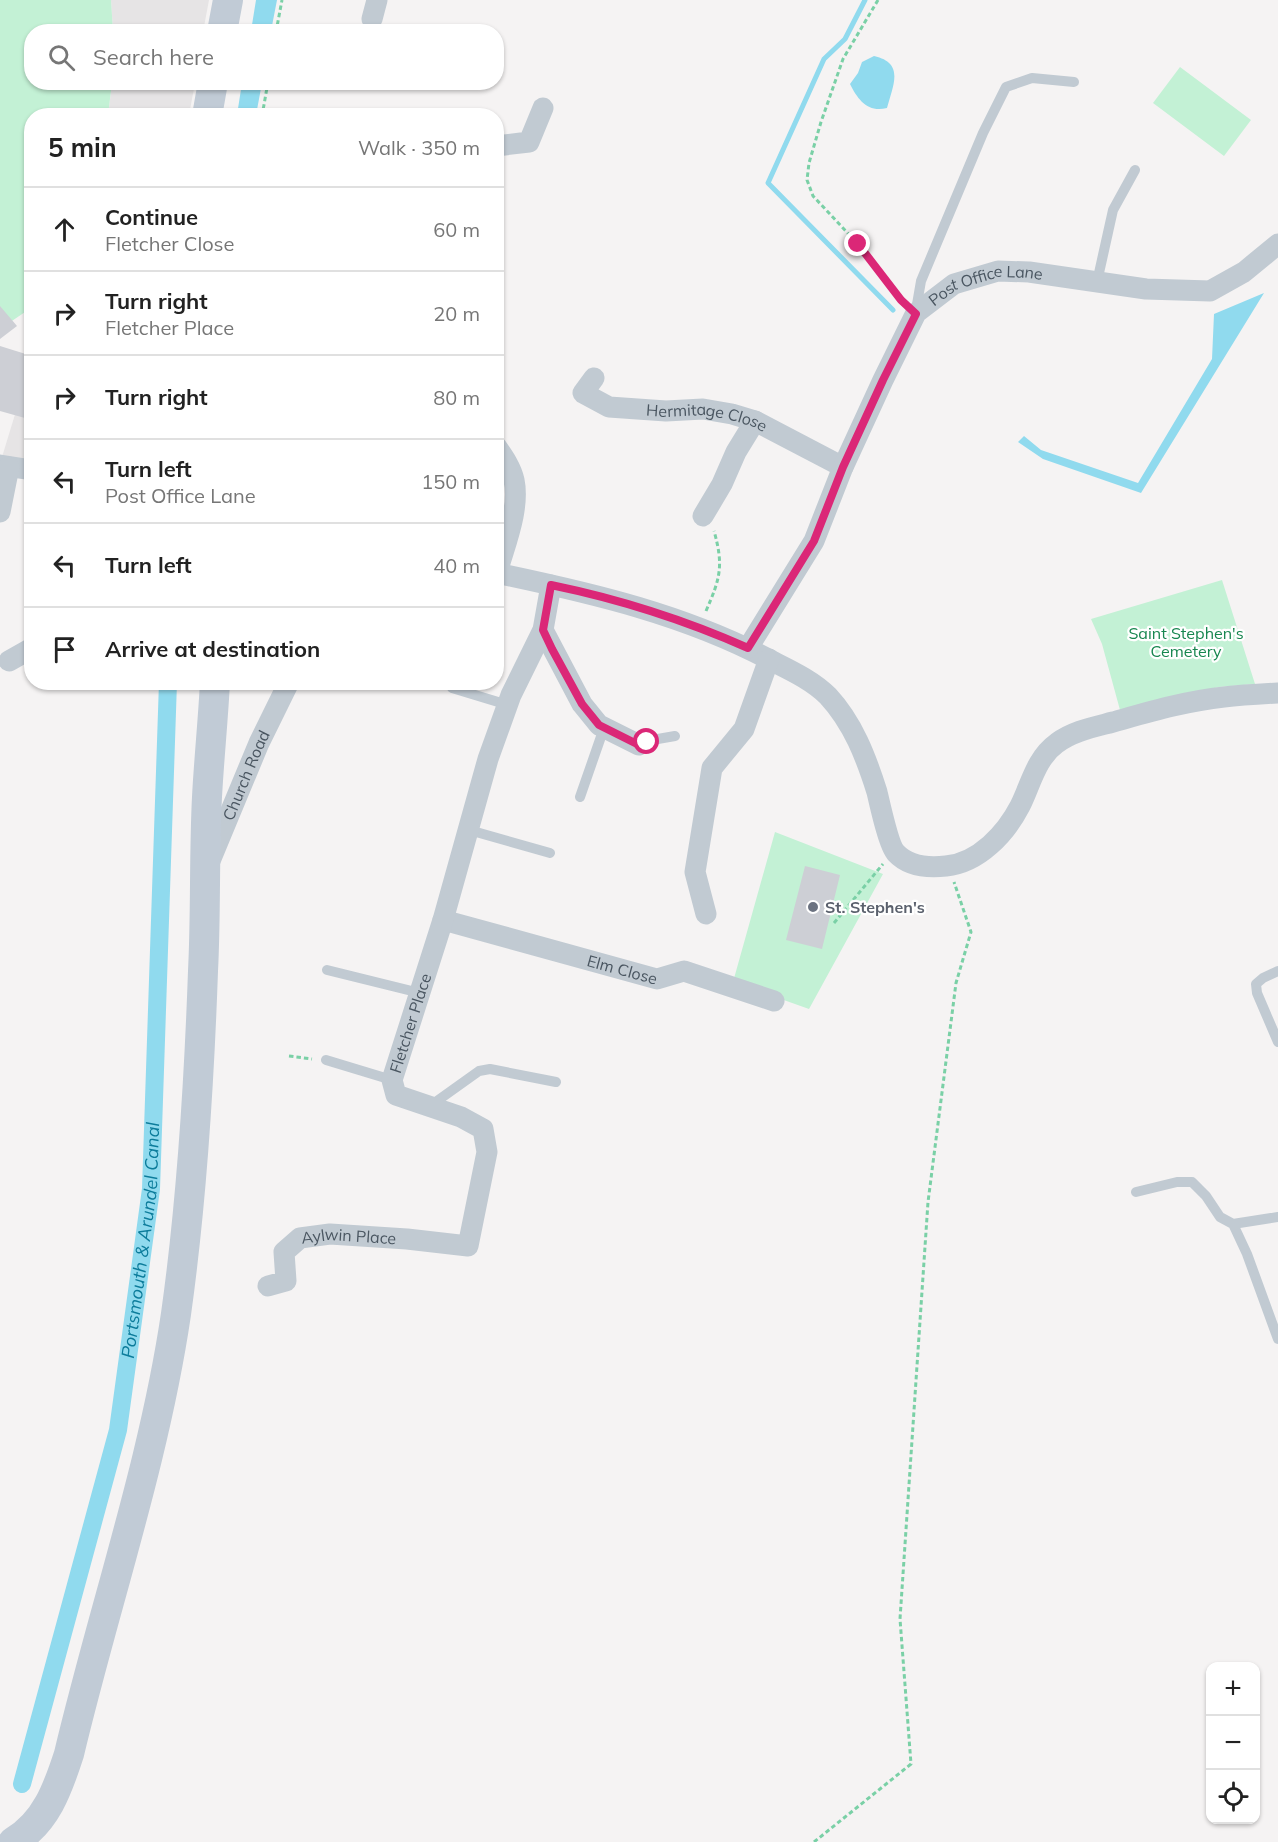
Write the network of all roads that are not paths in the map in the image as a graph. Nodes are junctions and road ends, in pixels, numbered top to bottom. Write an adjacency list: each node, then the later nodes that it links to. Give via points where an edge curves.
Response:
1 (228, 0): 2 (main road)
2 (224, 24)
3 (1074, 82): 11 (lane, via 1032,78 1006,87 921,281)
4 (212, 90): 5 (main road)
5 (208, 108)
6 (543, 108): 7 (street, via 529,142)
7 (504, 145)
8 (1136, 170): 10 (lane, via 1113,210)
9 (1278, 244): 10 (street, Post Office Lane, via 1244,272 1210,291)
10 (1096, 282): 11 (street, Post Office Lane, via 998,271 954,284)
11 (916, 314): 16 (street, Post Office Lane)
12 (594, 378): 13 (street, Hermitage Close, via 583,393 609,406 666,411 703,409)
13 (755, 421): 16 (street, Hermitage Close); 19 (street)
14 (504, 458): 20 (street, via 514,478 515,493)
15 (4, 466): 17 (street); 18 (street)
16 (843, 467): 24 (street, Post Office Lane, via 814,541)
17 (24, 469)
18 (0, 512)
19 (703, 516)
20 (504, 545)
21 (504, 575): 22 (street)
22 (551, 585): 23 (street, Fletcher Place); 24 (street, via 598,595 700,627)
23 (543, 630): 32 (street, Fletcher Place); 33 (street, via 582,704)
24 (748, 648): 26 (street)
25 (24, 653): 27 (street)
26 (769, 659): 31 (street, via 827,695 854,731 894,851 909,864 926,867 949,866 978,854 1002,835 1044,756 1069,736 1184,704); 40 (street, via 744,729 712,768 695,872)
27 (9, 661)
28 (215, 690): 39 (main road)
29 (285, 690): 39 (street, Church Road, via 258,743)
30 (459, 690): 32 (lane)
31 (1278, 693)
32 (508, 705): 37 (street, Fletcher Place)
33 (604, 728): 35 (street); 36 (lane)
34 (675, 736): 35 (lane)
35 (639, 745)
36 (580, 797)
37 (469, 830): 38 (lane); 41 (street, Fletcher Place)
38 (550, 853)
39 (206, 870): 57 (main road, via 191,1184 175,1317 159,1402 69,1754 49,1805 34,1826)
40 (706, 914)
41 (443, 920): 44 (street, Fletcher Place); 45 (street, Elm Close, via 657,979 684,970)
42 (327, 970): 44 (lane)
43 (1278, 971): 46 (lane, via 1256,984)
44 (420, 993): 48 (street, Fletcher Place)
45 (774, 1001)
46 (1278, 1042)
47 (326, 1060): 48 (lane)
48 (392, 1080): 50 (street, Fletcher Place, via 396,1095)
49 (556, 1082): 50 (lane, via 490,1069 479,1071)
50 (430, 1107): 54 (street, Fletcher Place, via 483,1129 487,1152)
51 (1136, 1192): 53 (lane, via 1192,1182 1220,1217)
52 (1278, 1218): 53 (lane)
53 (1233, 1224): 56 (lane)
54 (468, 1246): 55 (street, Aylwin Place, via 330,1234 300,1238 284,1252 286,1281)
55 (268, 1286)
56 (1278, 1339)
57 (13, 1842)

